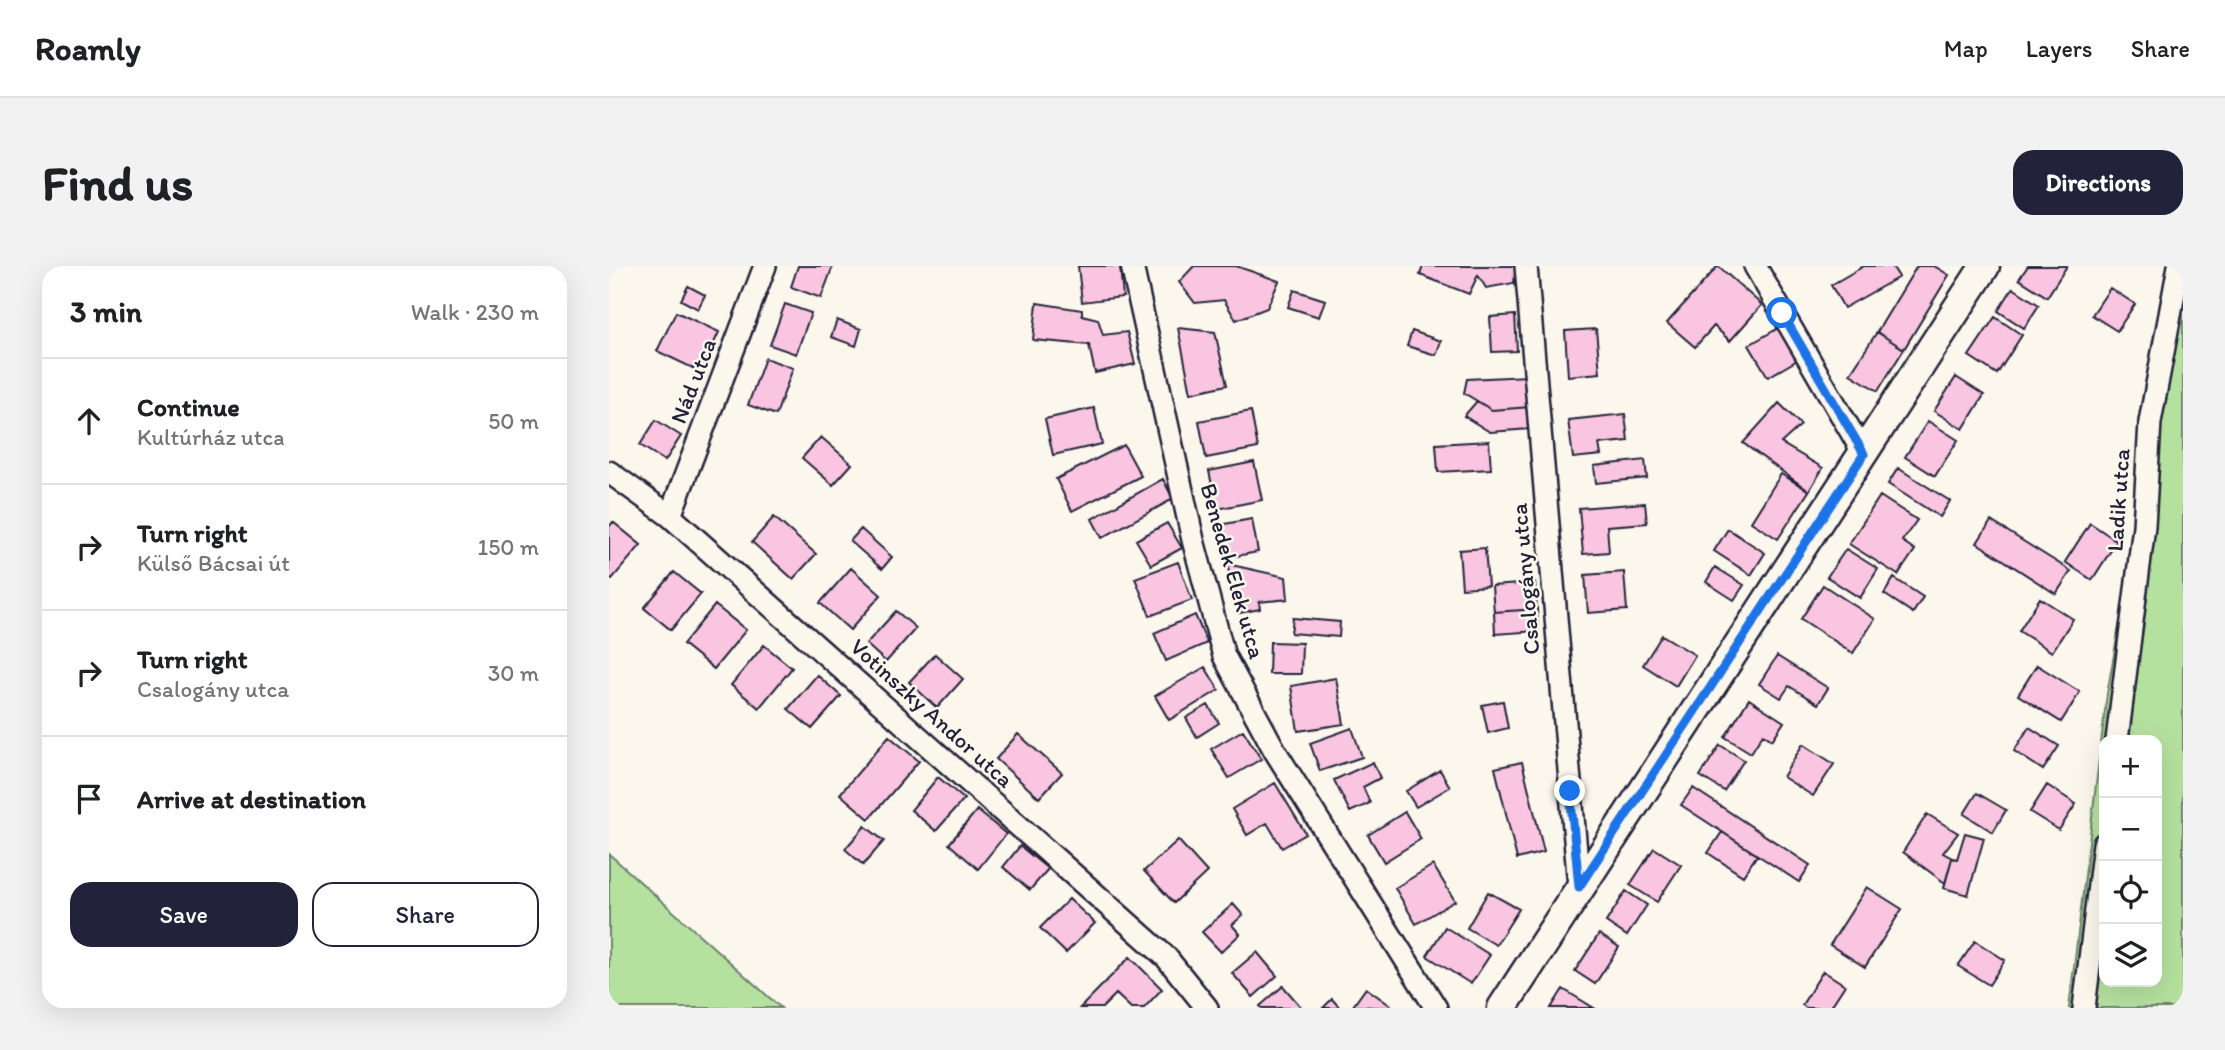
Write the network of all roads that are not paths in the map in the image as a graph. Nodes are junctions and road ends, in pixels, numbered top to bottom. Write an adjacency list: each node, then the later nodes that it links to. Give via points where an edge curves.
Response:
1 (765, 266): 9 (street, Nád utca)
2 (1132, 266): 14 (street, Benedek Elek utca, via 1193,540 1224,656 1275,751)
3 (1526, 266): 12 (street, Csalogány utca)
4 (1755, 266): 7 (street)
5 (1985, 266): 7 (main road)
6 (2179, 266): 10 (street, Ladik utca, via 2150,422 2144,526)
7 (1864, 454): 12 (main road)
8 (609, 471): 9 (street, Votinszky Andor utca)
9 (670, 516): 13 (street, Votinszky Andor utca, via 1166,957)
10 (2118, 735)
11 (2102, 861): 16 (street)
12 (1579, 887): 15 (main road)
13 (1207, 1008)
14 (1436, 1008)
15 (1502, 1008)
16 (2084, 1008)

